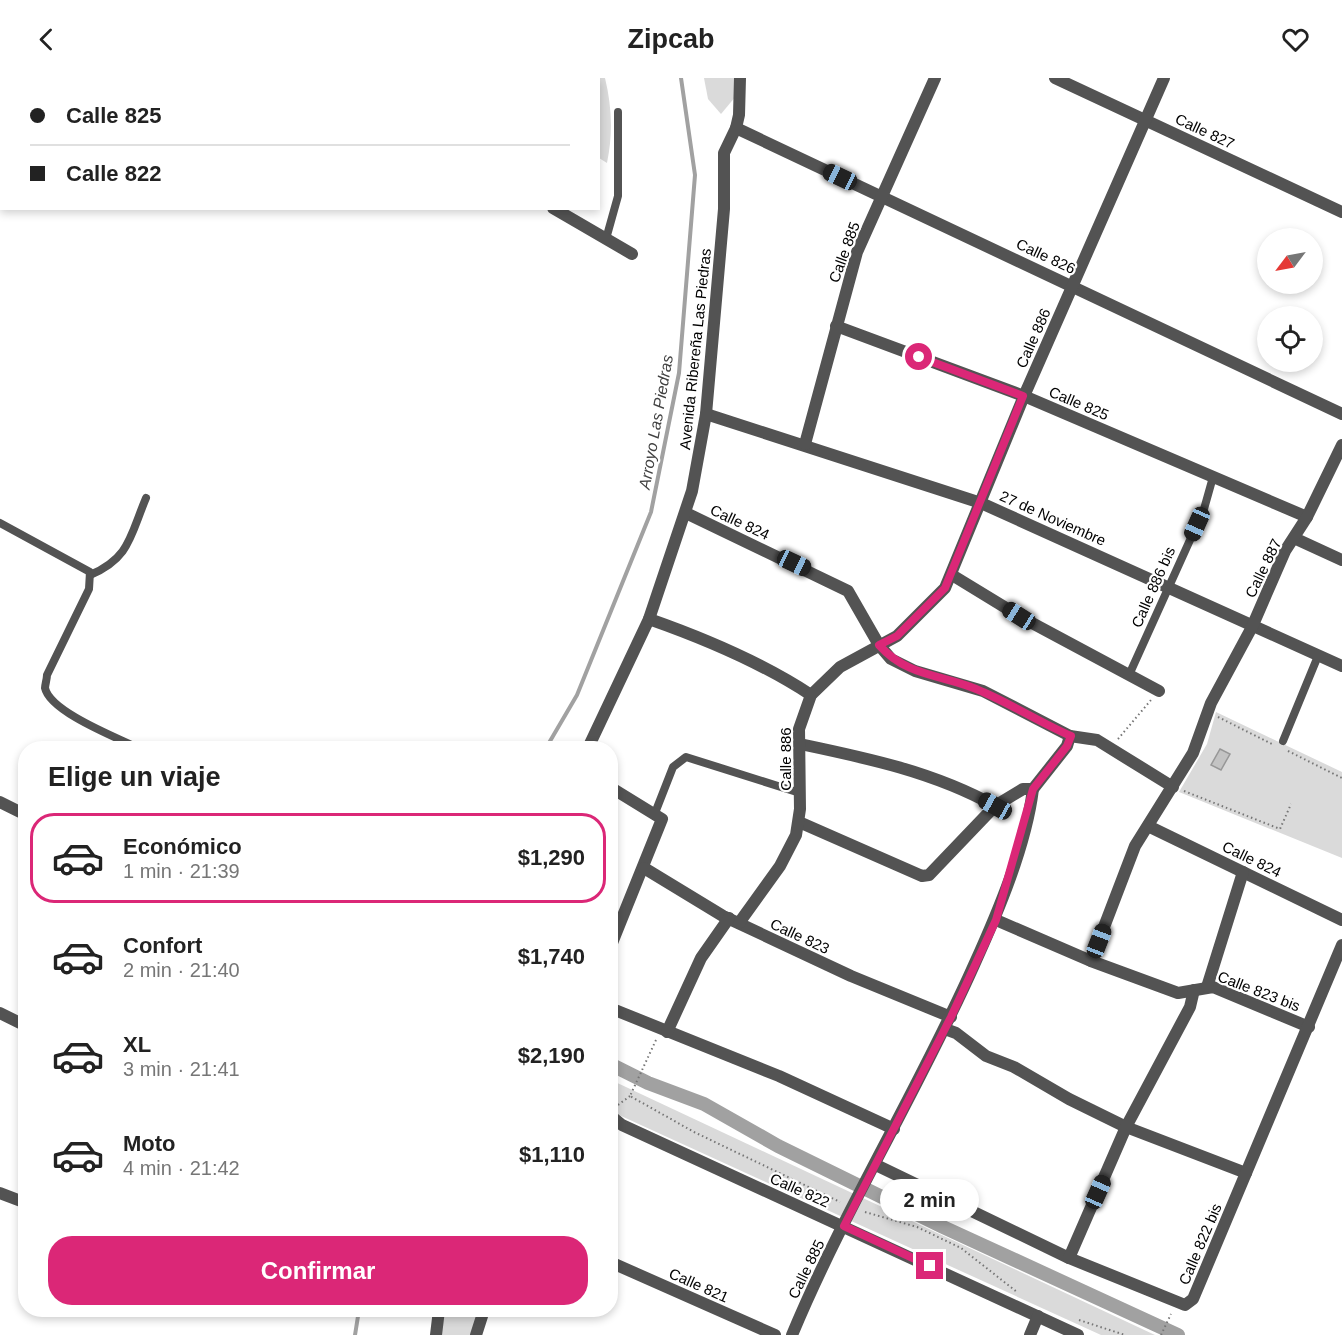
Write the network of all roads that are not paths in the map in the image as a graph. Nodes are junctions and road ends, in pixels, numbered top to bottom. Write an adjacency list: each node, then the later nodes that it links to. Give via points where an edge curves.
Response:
1 (740, 78): 7 (street, Avenida Ribereña Las Piedras)
2 (934, 78): 8 (street, Calle 885)
3 (1054, 78): 6 (street, Calle 827)
4 (1164, 78): 6 (street, Calle 886)
5 (618, 112): 11 (lane, via 618,196)
6 (1145, 120): 10 (street, Calle 827); 13 (street, Calle 886)
7 (736, 128): 8 (street, Calle 826); 16 (street, Avenida Ribereña Las Piedras, via 724,153 724,209)
8 (882, 196): 13 (street, Calle 826); 14 (street, Calle 885, via 857,252)
9 (556, 210): 11 (street)
10 (1342, 212)
11 (606, 239): 12 (street)
12 (632, 254)
13 (1073, 285): 15 (street, Calle 886); 17 (street, Calle 826)
14 (836, 326): 15 (street, Calle 825); 18 (street, Calle 885)
15 (1023, 396): 20 (street, Calle 825); 22 (street, Calle 886)
16 (706, 414): 18 (street, 27 de Noviembre); 23 (street, Avenida Ribereña Las Piedras)
17 (1342, 414)
18 (805, 444): 22 (street, 27 de Noviembre)
19 (1342, 445): 24 (street, Calle 887)
20 (1213, 477): 24 (street, Calle 825); 30 (lane, Calle 886 bis, via 1204,509)
21 (146, 498): 28 (lane, via 121,556)
22 (981, 502): 29 (street, Calle 886); 30 (street, 27 de Noviembre)
23 (686, 513): 31 (street, Avenida Ribereña Las Piedras); 33 (street, Calle 824, via 848,591)
24 (1307, 517): 26 (street, Calle 887)
25 (0, 523): 28 (lane, via 82,566)
26 (1294, 538): 27 (street); 32 (street, Calle 887, via 1284,551)
27 (1342, 560)
28 (90, 575): 40 (lane, via 88,590 47,675 45,688 63,710)
29 (952, 575): 33 (street, Calle 886, via 940,594 912,622); 36 (street)
30 (1168, 586): 32 (street, 27 de Noviembre); 36 (lane, Calle 886 bis)
31 (649, 619): 38 (street, via 765,667); 41 (street, Avenida Ribereña Las Piedras)
32 (1252, 627): 34 (street, 27 de Noviembre); 44 (street, Calle 887, via 1211,703 1193,753)
33 (879, 645): 38 (street, Calle 886, via 840,667); 39 (street, Calle 824, via 891,659 915,671 983,691)
34 (1318, 656): 35 (street, 27 de Noviembre); 42 (lane)
35 (1342, 666)
36 (1129, 675): 37 (street)
37 (1159, 691)
38 (811, 695): 43 (street, Calle 886, via 800,721)
39 (1071, 736): 44 (street, Calle 824, via 1097,740); 45 (street)
40 (124, 741)
41 (591, 741)
42 (1283, 741)
43 (800, 744): 47 (street, Calle 886); 49 (street, via 887,762 948,783)
44 (1173, 787): 53 (street, Calle 887)
45 (1033, 789): 49 (street, via 1023,789); 56 (street, Calle 885)
46 (618, 792): 51 (street)
47 (800, 794): 51 (lane, via 686,757 673,767); 52 (street, Calle 886)
48 (0, 802): 50 (street)
49 (995, 806): 52 (street, via 934,873 922,876)
50 (18, 811)
51 (655, 813): 54 (street, via 662,819 661,824)
52 (799, 822): 58 (street, Calle 886, via 788,853)
53 (1148, 826): 55 (street, Calle 824); 61 (street, Calle 887, via 1129,859)
54 (644, 868): 58 (street, Calle 823); 59 (street)
55 (1243, 872): 57 (street, Calle 824); 62 (street)
56 (996, 920): 61 (street, Calle 823 bis); 66 (street, Calle 885)
57 (1342, 920)
58 (734, 921): 66 (street, Calle 823); 70 (street, Calle 886, via 701,958)
59 (618, 929)
60 (1342, 945): 68 (street, Calle 822 bis)
61 (1091, 961): 63 (street, Calle 823 bis, via 1178,993)
62 (1207, 987): 63 (street, Calle 823 bis); 68 (street, Calle 823 bis)
63 (1194, 990): 72 (street, via 1190,1007)
64 (618, 1011): 70 (street)
65 (0, 1013): 67 (street)
66 (951, 1017): 69 (street, Calle 885)
67 (18, 1022)
68 (1309, 1028): 75 (street, Calle 822 bis)
69 (945, 1029): 72 (street, via 986,1056); 73 (street, Calle 885)
70 (664, 1031): 73 (street, via 779,1076)
71 (618, 1118): 78 (street, Calle 822, via 622,1125)
72 (1126, 1126): 75 (street); 79 (street)
73 (894, 1129): 74 (street, Calle 885)
74 (873, 1170): 78 (street, Calle 885); 79 (street, Calle 822 bis)
75 (1246, 1173): 79 (street, Calle 822 bis, via 1193,1299 1185,1305)
76 (0, 1193): 77 (street)
77 (18, 1200)
78 (844, 1226): 81 (street, Calle 822); 87 (street, Calle 885, via 819,1270)
79 (1069, 1258)
80 (618, 1266): 86 (street, Calle 821)
81 (1038, 1316): 88 (street); 89 (street, Calle 822)
82 (438, 1317): 84 (street)
83 (481, 1317): 85 (street)
84 (436, 1335)
85 (476, 1335)
86 (776, 1335)
87 (792, 1335)
88 (1030, 1335)
89 (1078, 1335)

